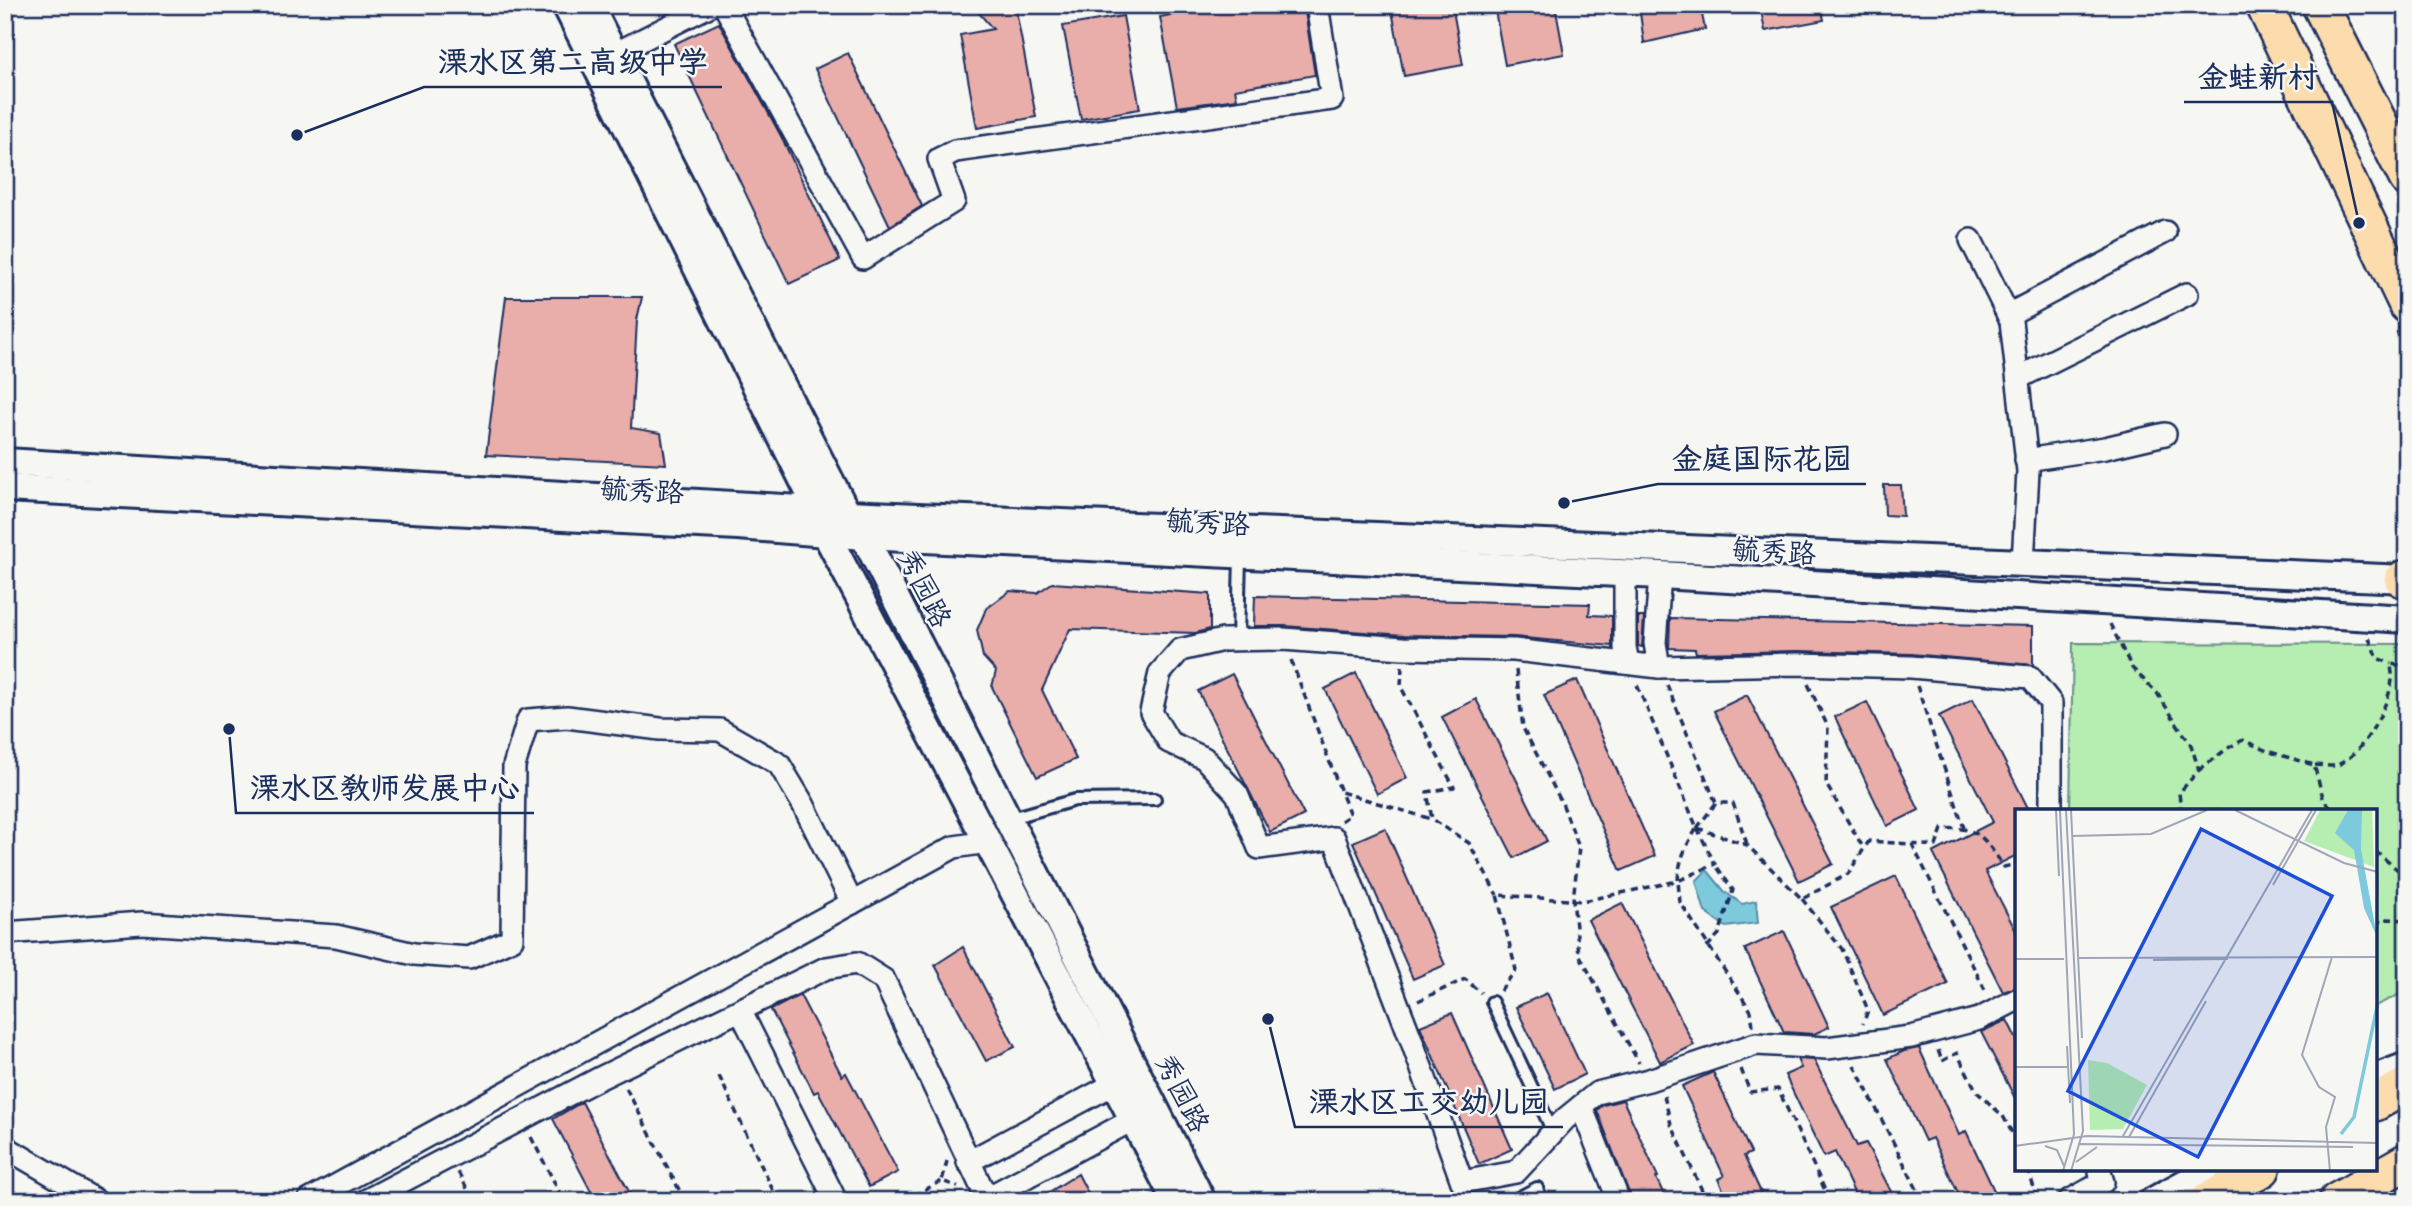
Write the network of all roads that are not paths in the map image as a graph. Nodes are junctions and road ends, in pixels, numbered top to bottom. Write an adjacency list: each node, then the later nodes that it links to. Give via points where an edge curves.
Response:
1 (566, 5): 8 (street, 秀园路)
2 (589, 5): 8 (street, 秀园路)
3 (711, 5): 8 (street)
4 (724, 5): 5 (street, via 863,258 954,201 939,159 955,151 1332,99)
5 (1317, 5)
6 (2264, 5): 13 (main road)
7 (2320, 5): 9 (main road)
8 (604, 58): 20 (street, 秀园路); 21 (street, 秀园路)
9 (2407, 178)
10 (2165, 232): 14 (street)
11 (1971, 240): 14 (street)
12 (2187, 294): 15 (street)
13 (2407, 305)
14 (2008, 315): 15 (street)
15 (2018, 378): 17 (street)
16 (2165, 434): 17 (street)
17 (2026, 460): 24 (street)
18 (5, 462): 21 (street, 毓秀路)
19 (5, 488): 21 (street, 毓秀路)
20 (847, 514): 21 (street, 毓秀路); 22 (street, 秀园路); 24 (street, 毓秀路)
21 (821, 521): 22 (street, 毓秀路); 35 (street, 秀园路)
22 (864, 536): 23 (street, 毓秀路); 34 (street, 秀园路)
23 (1240, 555): 25 (street, 毓秀路); 29 (lane)
24 (2023, 563): 27 (street, 毓秀路)
25 (1625, 575): 26 (street, 毓秀路); 30 (street)
26 (1660, 575): 28 (street, 毓秀路); 31 (street, via 1655,643)
27 (2406, 579)
28 (2407, 619)
29 (1238, 640): 30 (street, via 1514,650); 48 (street, via 1180,650 1160,673 1151,712 1169,742 1204,758 1237,794 1259,848 1334,838 1462,1182 1516,1172)
30 (1628, 663): 31 (street)
31 (1659, 667): 33 (street, via 1911,667 2030,677 2052,703)
32 (1155, 799): 34 (lane, via 1074,800)
33 (2051, 809)
34 (1008, 819): 42 (street, 秀园路)
35 (988, 842): 36 (street, via 954,847); 42 (street, 秀园路)
36 (852, 903): 37 (street, via 779,764 720,730 660,729 567,717 528,720 514,766 512,939 469,958 414,954 336,936 142,923); 57 (street)
37 (5, 933)
38 (2015, 1001): 46 (street, via 1979,1019 1911,1037 1827,1048 1756,1044 1597,1093)
39 (1492, 1002): 48 (lane)
40 (740, 1010): 50 (street, via 826,968 857,963 884,980); 58 (street); 59 (street)
41 (2407, 1066): 43 (street)
42 (1126, 1078): 47 (street, 秀园路); 50 (street)
43 (2377, 1078)
44 (2407, 1084): 45 (main road)
45 (2377, 1102)
46 (1581, 1106): 48 (street); 64 (street)
47 (1144, 1113): 55 (street); 60 (street, 秀园路); 61 (street, 秀园路)
48 (1553, 1132)
49 (5, 1147): 56 (street)
50 (968, 1161): 55 (street)
51 (2407, 1161): 68 (main road)
52 (2100, 1171): 65 (street, via 2103,1182)
53 (2207, 1171): 66 (street)
54 (2259, 1171): 67 (main road)
55 (988, 1199)
56 (97, 1201)
57 (308, 1201)
58 (365, 1201)
59 (836, 1201)
60 (1176, 1201)
61 (1202, 1201)
62 (1512, 1201): 63 (lane, via 1537,1188)
63 (1541, 1201)
64 (1619, 1201)
65 (2069, 1201)
66 (2154, 1201)
67 (2208, 1201)
68 (2337, 1201)

